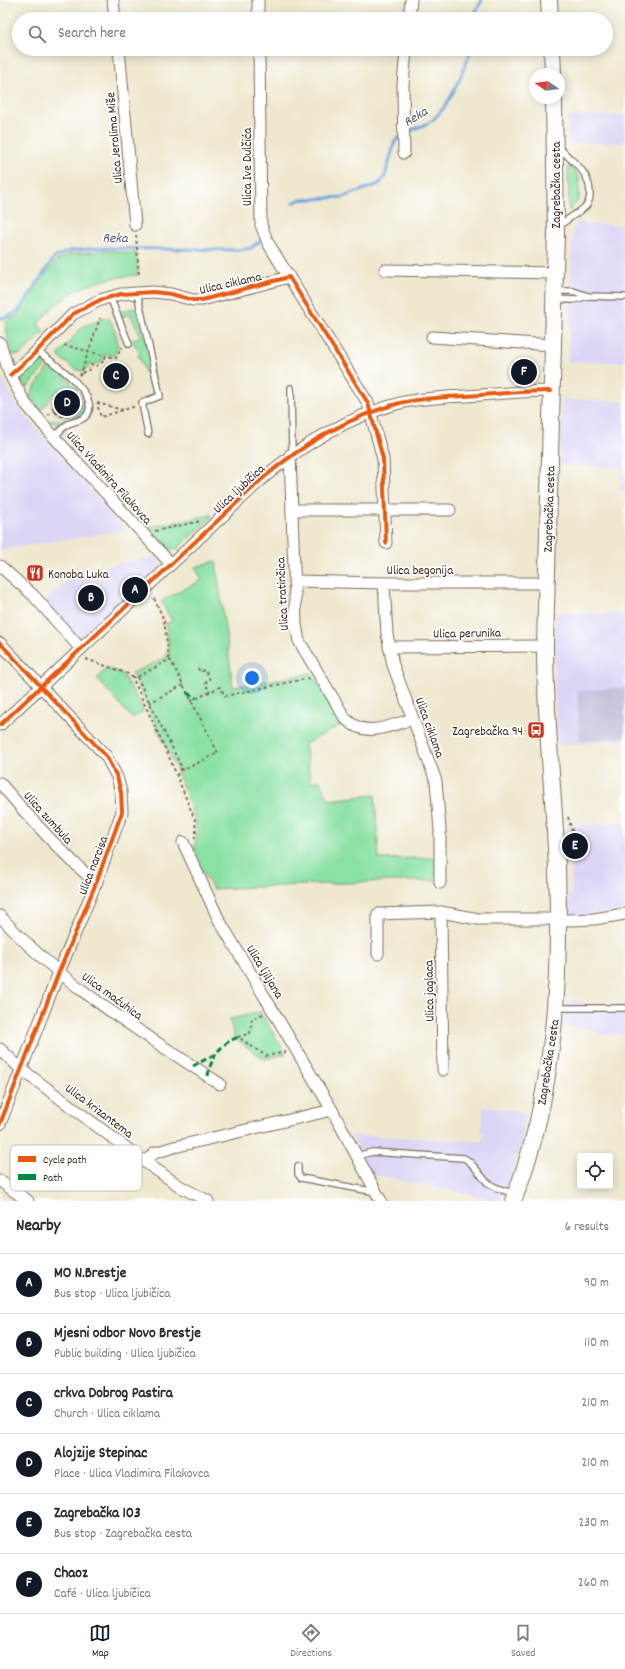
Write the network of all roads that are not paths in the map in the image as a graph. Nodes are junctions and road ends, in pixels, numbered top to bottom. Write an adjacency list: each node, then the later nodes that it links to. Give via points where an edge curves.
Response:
1 (113, 0): 5 (street)
2 (258, 0): 6 (street)
3 (411, 0): 7 (street)
4 (549, 0): 8 (main road)
5 (114, 12)
6 (258, 12)
7 (410, 12)
8 (550, 12)
9 (120, 56): 17 (street, Ulica Jerolima Miše)
10 (259, 56): 21 (street, Ulica Ive Dulčića, via 261,225 268,243)
11 (405, 56): 16 (street)
12 (552, 56): 13 (main road)
13 (553, 68)
14 (554, 104): 15 (main road, Zagrebačka cesta)
15 (555, 141): 18 (main road, Zagrebačka cesta); 18 (lane, via 588,178 590,193 587,205 567,218)
16 (405, 147)
17 (135, 225)
18 (556, 232): 20 (main road, Zagrebačka cesta)
19 (385, 270): 20 (street)
20 (555, 272): 23 (main road, Zagrebačka cesta)
21 (288, 277): 22 (street, Ulica ciklama, via 202,300 163,292); 35 (street, via 365,399)
22 (137, 292): 25 (street, Ulica ciklama); 36 (lane, via 160,396 142,403)
23 (554, 295): 24 (lane, via 573,300); 24 (lane, via 573,291); 30 (main road, Zagrebačka cesta)
24 (588, 296): 26 (lane)
25 (110, 297): 29 (lane); 31 (street, Ulica ciklama, via 73,314)
26 (625, 297)
27 (432, 337): 30 (street)
28 (0, 342): 32 (street, Ulica Vladimira Filakovca)
29 (129, 344)
30 (553, 345): 34 (main road, Zagrebačka cesta)
31 (37, 350): 32 (street, Ulica ciklama); 37 (lane, via 78,383 89,403 90,410 84,418 67,425)
32 (10, 375): 37 (street, Ulica Vladimira Filakovca, via 25,403)
33 (291, 388): 38 (lane)
34 (551, 391): 35 (street, Ulica ljubičica, via 423,400 401,403); 46 (main road, Zagrebačka cesta)
35 (371, 413): 38 (street, Ulica ljubičica, via 334,428); 40 (street, via 383,459)
36 (148, 434)
37 (54, 437): 43 (street, Ulica Vladimira Filakovca)
38 (291, 455): 39 (street, Ulica tratinčica); 43 (street, Ulica ljubičica)
39 (292, 510): 40 (street); 45 (street, Ulica tratinčica)
40 (386, 510): 41 (street); 42 (street)
41 (450, 510)
42 (386, 543)
43 (171, 564): 51 (street, Ulica ljubičica)
44 (0, 566): 51 (street, via 34,596)
45 (294, 581): 47 (street, Ulica begonija); 53 (street, Ulica tratinčica, via 299,641 345,718 356,728 369,730)
46 (546, 582): 47 (street, Ulica begonija); 49 (main road, Zagrebačka cesta)
47 (384, 583): 50 (street, Ulica ciklama)
48 (0, 643): 52 (street, Ulica narcisa)
49 (545, 646): 50 (street, Ulica perunika); 62 (main road, Zagrebačka cesta)
50 (389, 647): 53 (street, Ulica ciklama)
51 (79, 650): 52 (street, Ulica ljubičica)
52 (40, 686): 54 (street, Ulica ljubičica); 58 (street, Ulica narcisa, via 106,756 117,777 122,812)
53 (413, 719): 57 (street, Ulica ciklama, via 436,781 440,830)
54 (0, 725)
55 (0, 783): 58 (street, Ulica zumbula, via 60,850)
56 (183, 842): 71 (street, Ulica ljiljana, via 219,920)
57 (440, 882)
58 (96, 883): 64 (street, Ulica narcisa)
59 (441, 912): 62 (street, via 478,918); 63 (street, via 378,914); 69 (street, Ulica jaglaca)
60 (625, 914): 62 (street, via 594,919)
61 (0, 916): 64 (street, Ulica maćuhica, via 21,939)
62 (558, 919): 65 (main road, Zagrebačka cesta)
63 (378, 954)
64 (59, 972): 68 (street, Ulica narcisa); 70 (street, Ulica maćuhica, via 119,1018)
65 (556, 1008): 66 (lane); 82 (main road, Zagrebačka cesta, via 538,1120)
66 (625, 1008)
67 (0, 1049): 68 (street, Ulica krizantema)
68 (21, 1069): 72 (street, Ulica narcisa); 73 (street, Ulica krizantema)
69 (443, 1070)
70 (220, 1084)
71 (332, 1110): 74 (street, Ulica ljiljana); 76 (street, via 174,1147 154,1153)
72 (0, 1124)
73 (122, 1145)
74 (357, 1156): 81 (street, Ulica ljiljana); 82 (lane, via 372,1152 464,1158 472,1162 488,1182)
75 (142, 1160): 76 (street, Ulica krizantema)
76 (145, 1162): 84 (street, Ulica krizantema, via 181,1187)
77 (298, 1166): 81 (lane, via 300,1178)
78 (0, 1181): 79 (street)
79 (10, 1188)
80 (14, 1191): 83 (street)
81 (379, 1196)
82 (516, 1199)
83 (28, 1201)
84 (208, 1201)

